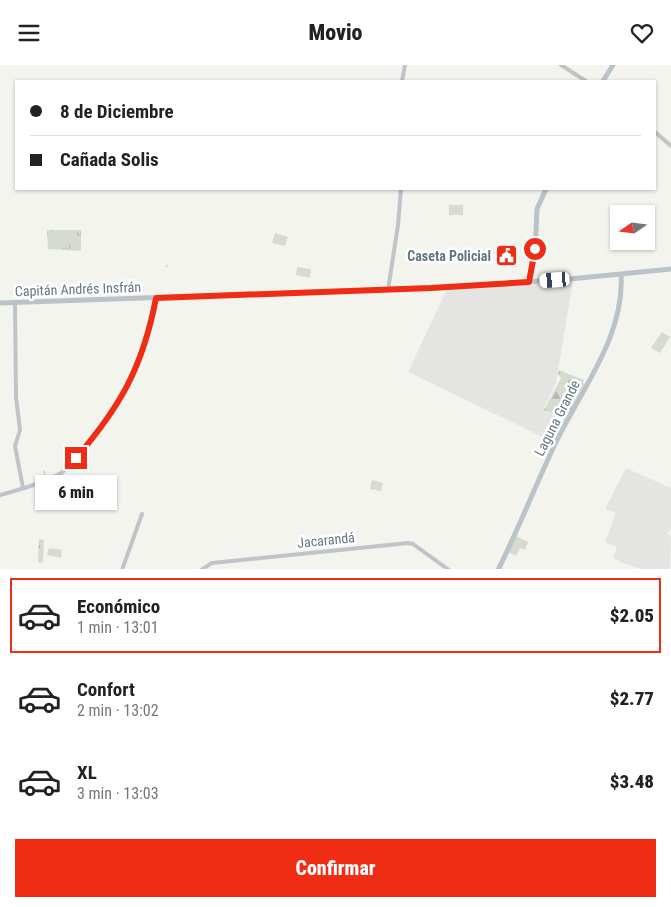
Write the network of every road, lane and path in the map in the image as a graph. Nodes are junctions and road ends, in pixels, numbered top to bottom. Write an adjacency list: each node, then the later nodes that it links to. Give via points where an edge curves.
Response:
1 (405, 65): 4 (street)
2 (561, 65): 5 (street)
3 (613, 65): 6 (main road)
4 (402, 80)
5 (584, 80)
6 (604, 80)
7 (656, 133): 8 (street)
8 (671, 146)
9 (401, 190): 14 (street)
10 (546, 190): 13 (main road, via 537,209)
11 (671, 269): 12 (main road, Capitán Andrés Insfrán)
12 (621, 274): 13 (main road, Capitán Andrés Insfrán); 24 (main road, Laguna Grande, via 622,298 616,325 556,442)
13 (529, 282): 14 (main road, Capitán Andrés Insfrán)
14 (388, 290): 15 (main road, Capitán Andrés Insfrán)
15 (156, 298): 17 (main road, Capitán Andrés Insfrán); 18 (street, via 138,365 112,413 65,470)
16 (0, 303): 17 (main road, Capitán Andrés Insfrán)
17 (15, 303): 18 (street, via 16,397 20,430 15,446)
18 (23, 488): 19 (street)
19 (0, 495)
20 (142, 514): 21 (street)
21 (122, 569)
22 (201, 569): 23 (street, Jacarandá, via 212,563 408,543)
23 (449, 569)
24 (498, 569)

